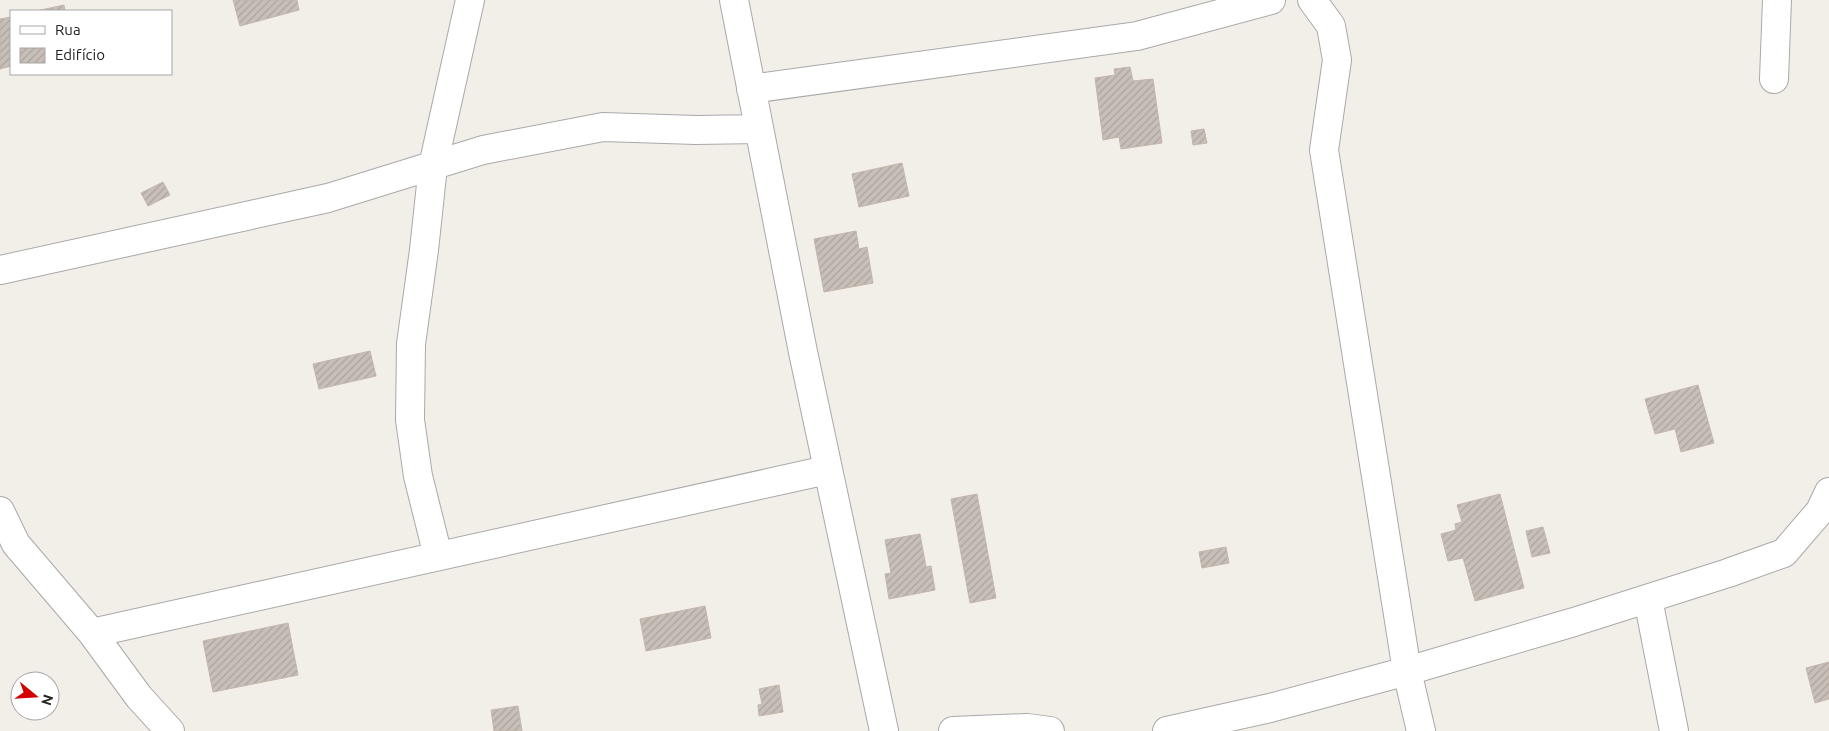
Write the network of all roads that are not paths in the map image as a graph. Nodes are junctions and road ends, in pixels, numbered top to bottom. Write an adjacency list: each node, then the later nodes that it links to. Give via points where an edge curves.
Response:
1 (470, 0): 9 (street)
2 (734, 0): 7 (street)
3 (1271, 0): 7 (street, via 1137,36)
4 (1312, 0): 17 (street, via 1331,26 1337,60 1324,150)
5 (1777, 0): 6 (street)
6 (1774, 79)
7 (751, 89): 8 (street)
8 (759, 129): 9 (street, via 603,128 483,150); 11 (street)
9 (433, 166): 10 (street, via 328,198); 14 (street, via 411,344 410,420 418,476)
10 (0, 270)
11 (827, 470): 14 (street); 19 (street)
12 (1829, 492): 15 (street, via 1820,512 1784,553)
13 (0, 511): 16 (street, via 16,544)
14 (438, 556): 16 (street)
15 (1648, 599): 17 (street); 24 (street)
16 (92, 633): 18 (street, via 138,697)
17 (1407, 671): 22 (street, via 1270,708); 23 (street)
18 (170, 731)
19 (884, 731)
20 (953, 731): 21 (street, via 1027,728)
21 (1050, 731)
22 (1167, 731)
23 (1421, 731)
24 (1674, 731)

